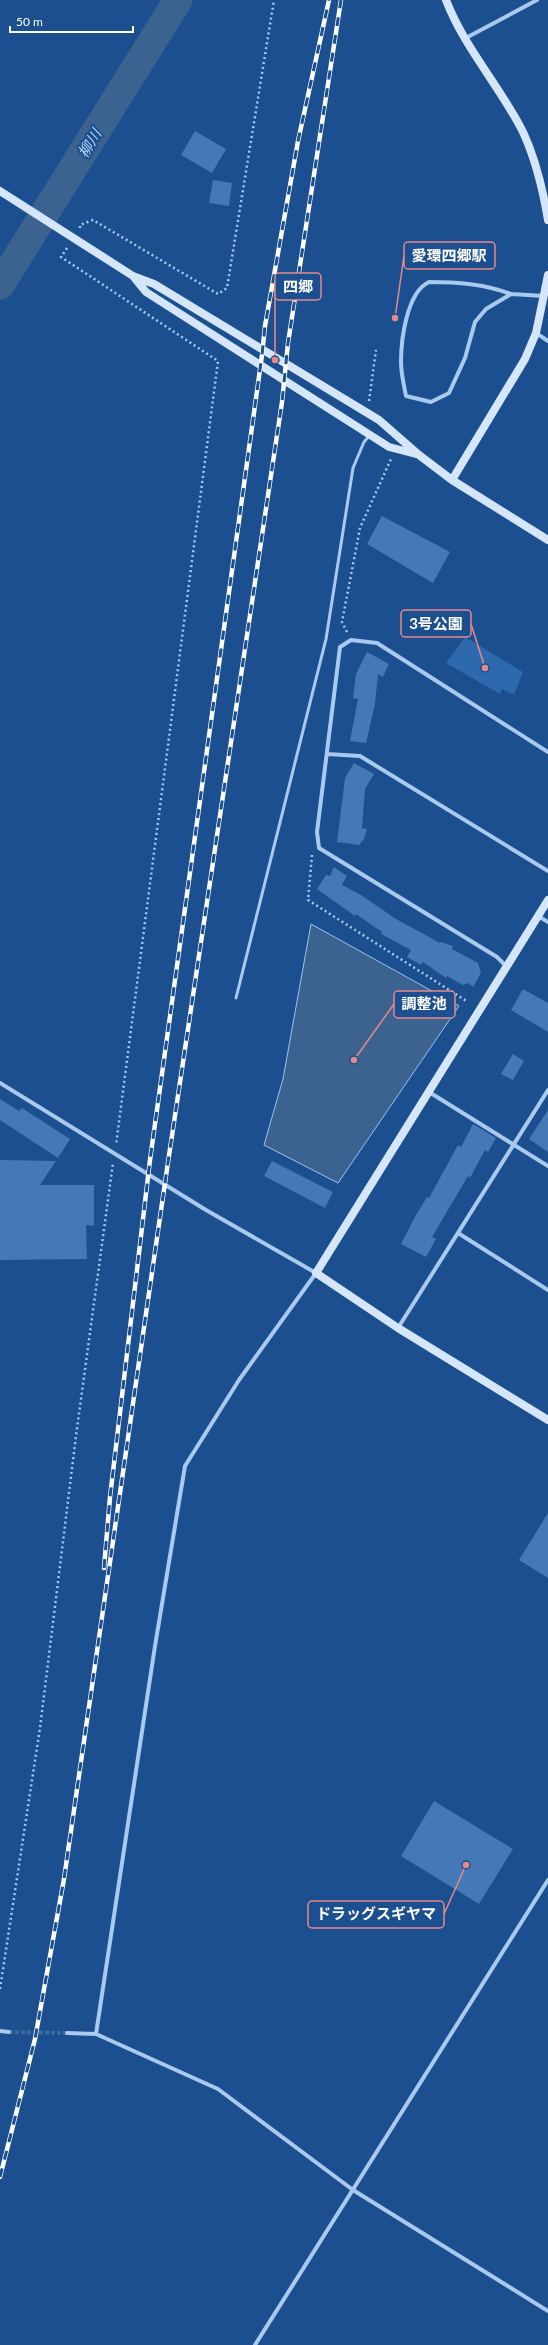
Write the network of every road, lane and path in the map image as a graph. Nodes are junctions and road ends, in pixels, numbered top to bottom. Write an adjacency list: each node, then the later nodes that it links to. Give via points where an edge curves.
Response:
1 (274, 0): 7 (path, via 228,288 218,294 108,226 93,220 80,225)
2 (446, 0): 4 (street)
3 (538, 0): 4 (street)
4 (464, 39): 6 (street, via 523,132 535,163)
5 (0, 191): 7 (street, via 66,235)
6 (548, 220)
7 (77, 239): 9 (street); 36 (path, via 61,257 218,361)
8 (548, 275): 11 (street)
9 (132, 276): 16 (street, via 146,292); 17 (street, via 154,284 379,420)
10 (511, 294): 10 (street, via 486,309 475,322 464,358 449,393 431,402 406,396 402,355 409,306 422,286 429,282 453,282 489,286); 11 (street)
11 (544, 296): 12 (street)
12 (536, 333): 13 (street); 19 (street, via 513,382)
13 (548, 341)
14 (376, 350): 15 (path)
15 (368, 409)
16 (371, 434): 17 (street, via 389,447); 30 (lane, via 364,442 353,468 326,639)
17 (419, 455): 19 (street)
18 (392, 457): 21 (path, via 360,528 342,622)
19 (452, 480): 20 (street)
20 (548, 540)
21 (351, 640): 22 (street, via 377,643); 23 (street, via 340,647)
22 (548, 752)
23 (327, 754): 24 (street, via 317,832); 25 (street, via 360,756)
24 (319, 848): 29 (street, via 497,957); 31 (path, via 312,850 308,900)
25 (548, 871)
26 (548, 900): 27 (street)
27 (538, 916): 28 (street); 29 (street)
28 (548, 922)
29 (506, 967): 34 (street)
30 (236, 998)
31 (468, 1002)
32 (0, 1083): 36 (street)
33 (548, 1090): 35 (street)
34 (428, 1092): 35 (street); 39 (street)
35 (513, 1145): 37 (street); 38 (street)
36 (115, 1155): 39 (street); 44 (path, via 76,1436 40,1728)
37 (548, 1166)
38 (458, 1233): 40 (street); 41 (street)
39 (316, 1273): 41 (street); 48 (street, via 239,1380 185,1466 152,1662)
40 (548, 1290)
41 (398, 1328): 42 (street)
42 (548, 1420)
43 (548, 1880): 49 (street)
44 (0, 1989)
45 (0, 2031): 46 (street)
46 (9, 2032)
47 (67, 2033): 48 (street)
48 (96, 2034): 49 (street, via 218,2089)
49 (353, 2190): 50 (street); 51 (street)
50 (548, 2311)
51 (255, 2345)

